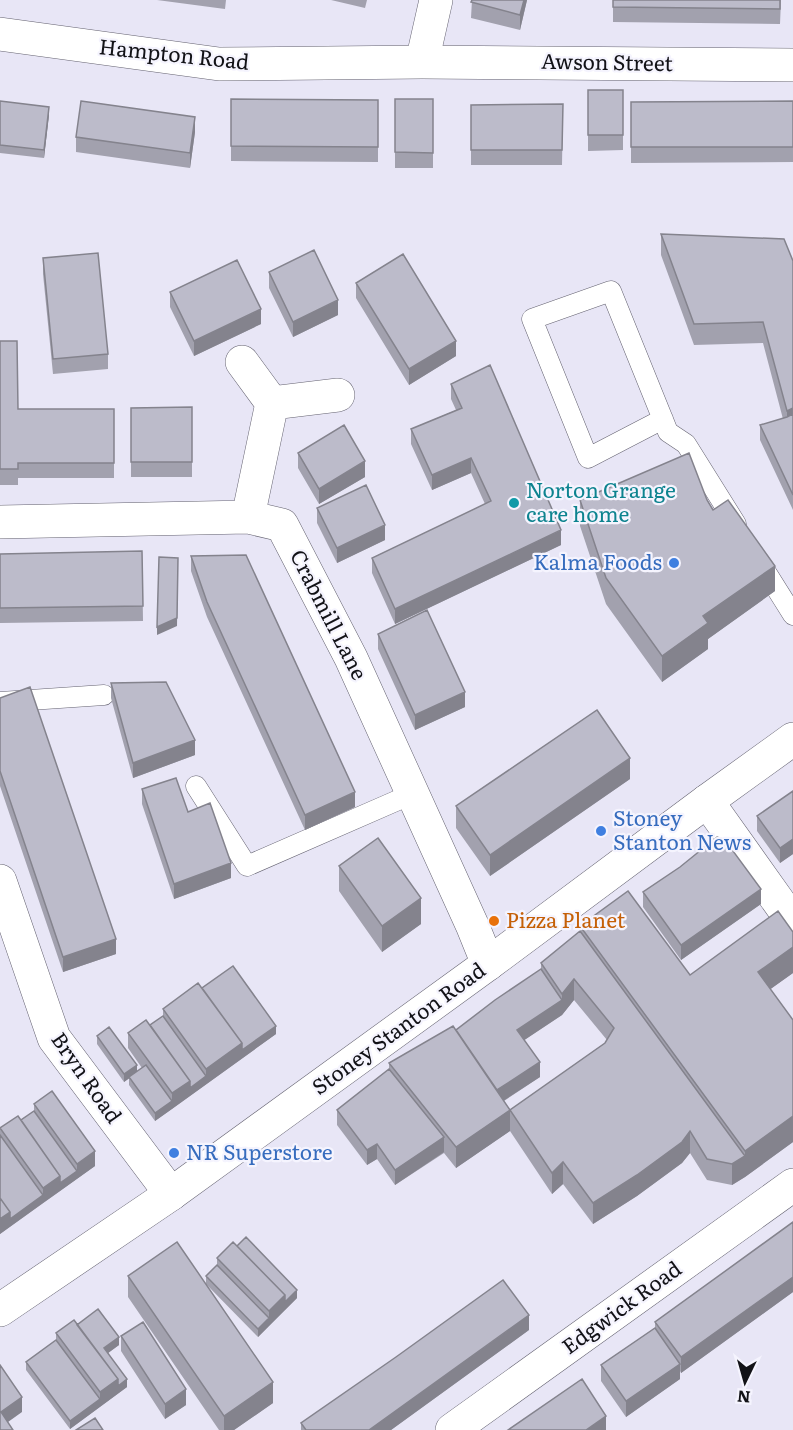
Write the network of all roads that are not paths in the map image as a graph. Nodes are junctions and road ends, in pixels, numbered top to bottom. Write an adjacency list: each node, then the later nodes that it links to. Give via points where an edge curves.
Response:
1 (436, 0): 3 (street)
2 (0, 34): 3 (street, Hampton Road, via 219,64)
3 (422, 62): 4 (street, Awson Street)
4 (793, 65)
5 (242, 362): 7 (street)
6 (338, 395): 7 (street)
7 (272, 403): 9 (street)
8 (663, 419): 8 (lane, via 611,291 532,319 588,458); 11 (lane, via 668,432 686,444)
9 (248, 517): 10 (street, Crabmill Lane); 16 (street, Crabmill Lane, via 282,525 351,658)
10 (0, 522)
11 (793, 615)
12 (104, 695): 13 (lane)
13 (0, 702)
14 (793, 739): 17 (street, Stoney Stanton Road)
15 (196, 786): 16 (lane, via 247,866)
16 (412, 794): 20 (street, Crabmill Lane)
17 (706, 801): 19 (street); 20 (street, Stoney Stanton Road)
18 (0, 881): 22 (street, Bryn Road, via 54,1038)
19 (793, 922)
20 (488, 964): 22 (street, Stoney Stanton Road)
21 (793, 1185): 24 (street, Edgwick Road)
22 (171, 1194): 23 (street, Stoney Stanton Road)
23 (0, 1310)
24 (452, 1430)

